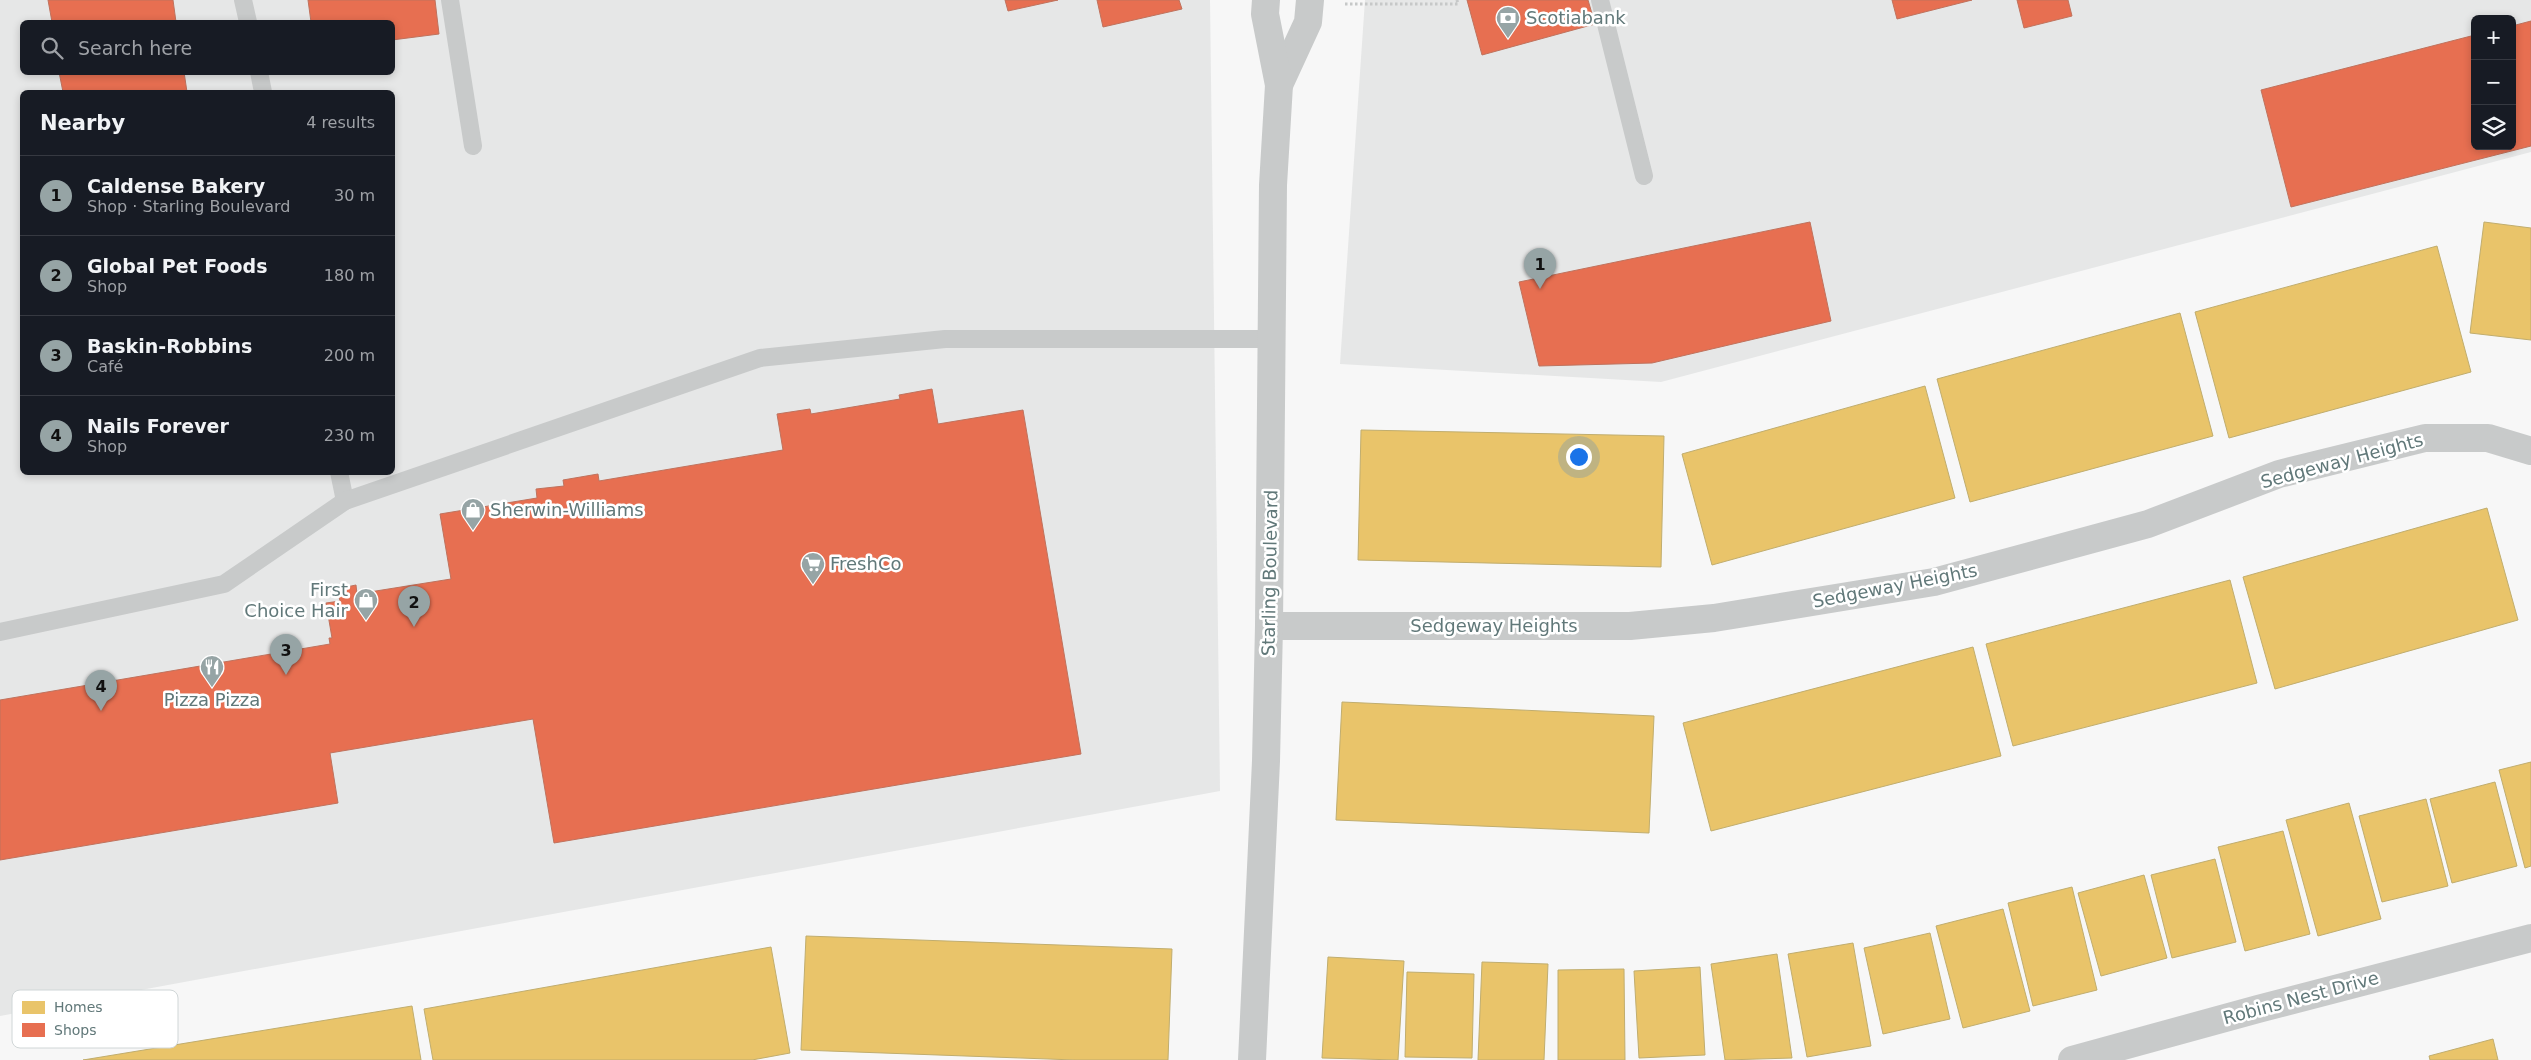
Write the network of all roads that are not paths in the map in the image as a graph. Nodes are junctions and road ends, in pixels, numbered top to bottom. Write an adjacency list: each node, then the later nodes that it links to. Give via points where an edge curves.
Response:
1 (243, 0): 6 (lane)
2 (450, 0): 10 (lane)
3 (1266, 0): 8 (street, Starling Boulevard, via 1265,14)
4 (1600, 0): 11 (lane)
5 (1310, 2): 8 (street, Starling Boulevard, via 1308,22)
6 (248, 20)
7 (260, 75): 9 (lane)
8 (1279, 85): 12 (street, Starling Boulevard, via 1273,186)
9 (263, 90)
10 (473, 146)
11 (1644, 176)
12 (1272, 339): 15 (lane, via 945,339 760,358); 16 (street, Starling Boulevard)
13 (2531, 451): 16 (street, Sedgeway Heights, via 2488,438 2425,438 2279,474 2148,524 1934,582 1714,618 1630,626)
14 (340, 475): 15 (lane)
15 (345, 500): 17 (lane, via 224,584)
16 (1269, 626): 19 (street, Starling Boulevard)
17 (0, 632)
18 (2531, 938): 20 (street, Robins Nest Drive)
19 (1252, 1060)
20 (2072, 1060)

